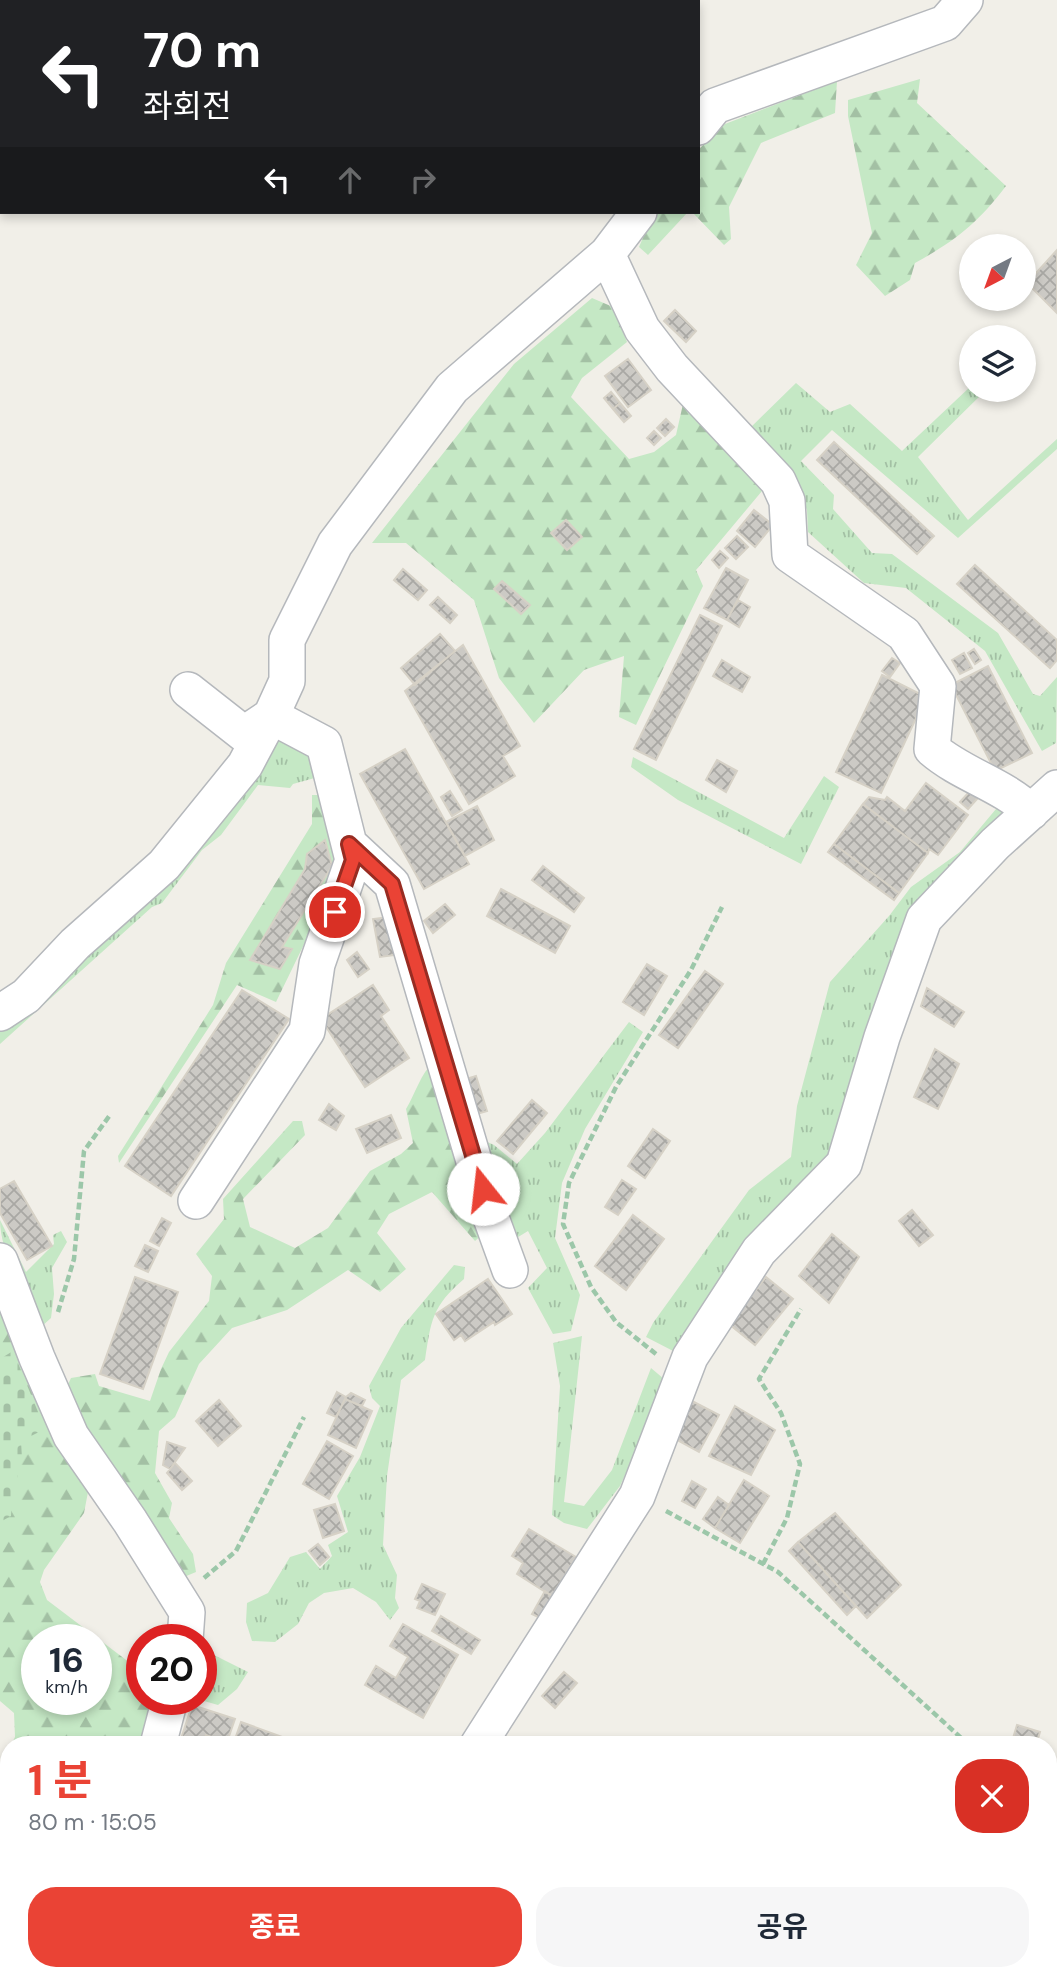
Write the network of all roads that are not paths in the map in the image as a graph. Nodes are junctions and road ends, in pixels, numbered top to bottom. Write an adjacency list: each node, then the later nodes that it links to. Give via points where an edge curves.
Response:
1 (965, 0): 2 (lane, via 945,23 715,106)
2 (700, 125)
3 (637, 214): 4 (lane)
4 (607, 254): 6 (lane, via 452,388 335,544 287,640 287,681); 8 (lane, via 642,328 672,368 778,481 787,501 790,555 904,634 938,686 932,749 1016,797)
5 (188, 690): 6 (lane, via 244,734)
6 (271, 716): 9 (lane, via 324,744); 10 (lane, via 245,765 164,865 75,944 26,996)
7 (1057, 788): 8 (lane)
8 (1031, 812): 17 (lane, via 923,919 844,1164 759,1251 690,1357 637,1496)
9 (349, 844): 11 (lane, via 353,860 317,964 307,1031); 13 (lane, via 392,884)
10 (0, 1013)
11 (196, 1201)
12 (0, 1261): 14 (lane, via 71,1436 180,1599 187,1612)
13 (510, 1270)
14 (186, 1624)
15 (166, 1715): 16 (lane)
16 (160, 1736)
17 (484, 1736)

